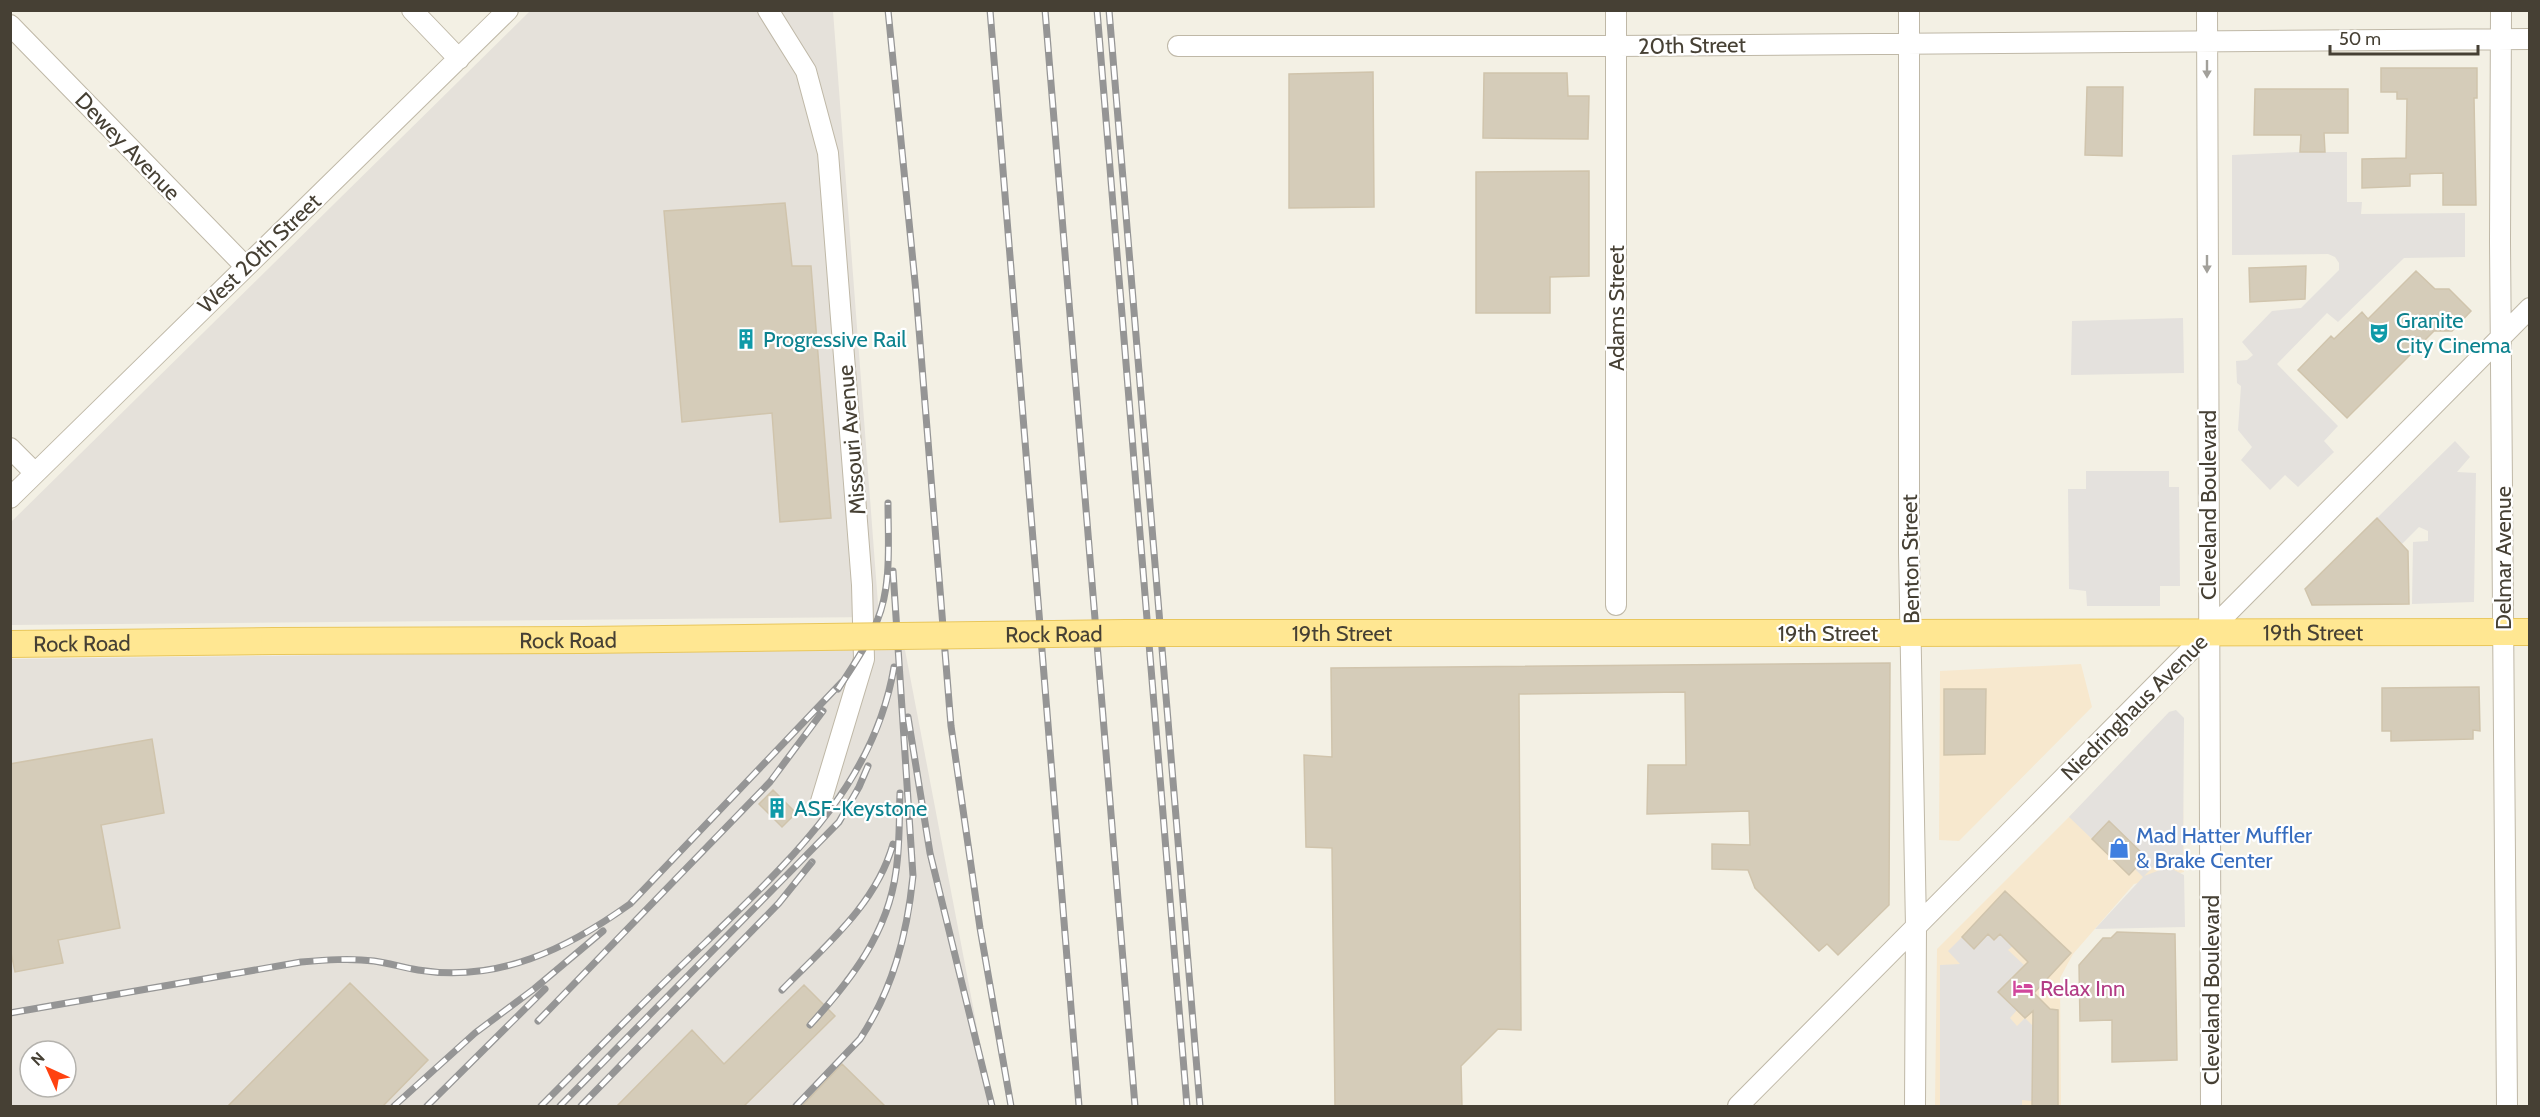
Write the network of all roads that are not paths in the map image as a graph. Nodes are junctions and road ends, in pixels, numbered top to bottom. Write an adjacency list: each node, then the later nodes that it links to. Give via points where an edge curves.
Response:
1 (412, 10): 15 (street)
2 (508, 10): 15 (street, West 20th Street)
3 (768, 10): 29 (street, Missouri Avenue, via 806,71 828,153 862,585 864,658)
4 (1616, 10): 14 (street, Adams Street)
5 (1909, 10): 12 (street, Benton Street)
6 (2207, 10): 11 (street, Cleveland Boulevard)
7 (2501, 10): 9 (street, Delmar Avenue)
8 (10, 26): 16 (street, Dewey Avenue)
9 (2501, 39): 10 (street, 20th Street); 11 (street, 20th Street); 18 (street, Delmar Avenue)
10 (2529, 39)
11 (2207, 41): 12 (street, 20th Street); 23 (street, Cleveland Boulevard, one-way to 23)
12 (1910, 44): 14 (street, 20th Street); 27 (street, Benton Street)
13 (1178, 46): 14 (street, 20th Street)
14 (1617, 46): 22 (street, Adams Street)
15 (459, 59): 16 (street, West 20th Street)
16 (245, 266): 20 (street, West 20th Street)
17 (2529, 308): 18 (street, Niedringhaus Avenue)
18 (2502, 335): 23 (street, Niedringhaus Avenue); 24 (street, Delmar Avenue)
19 (10, 448): 20 (street)
20 (35, 473): 21 (street, West 20th Street)
21 (10, 498)
22 (1616, 605)
23 (2208, 631): 24 (main road, 19th Street); 27 (main road, 19th Street); 30 (street, Niedringhaus Avenue); 33 (street, Cleveland Boulevard)
24 (2503, 632): 25 (main road, 19th Street); 34 (street, Delmar Avenue)
25 (2529, 632)
26 (1125, 633): 27 (main road, 19th Street, bridge); 28 (main road, Rock Road, bridge, via 583,640)
27 (1911, 633): 30 (street, Benton Street)
28 (17, 639)
29 (820, 805)
30 (1916, 927): 31 (street, Niedringhaus Avenue); 32 (street, Benton Street)
31 (1738, 1107)
32 (1915, 1107)
33 (2211, 1107)
34 (2506, 1107)

